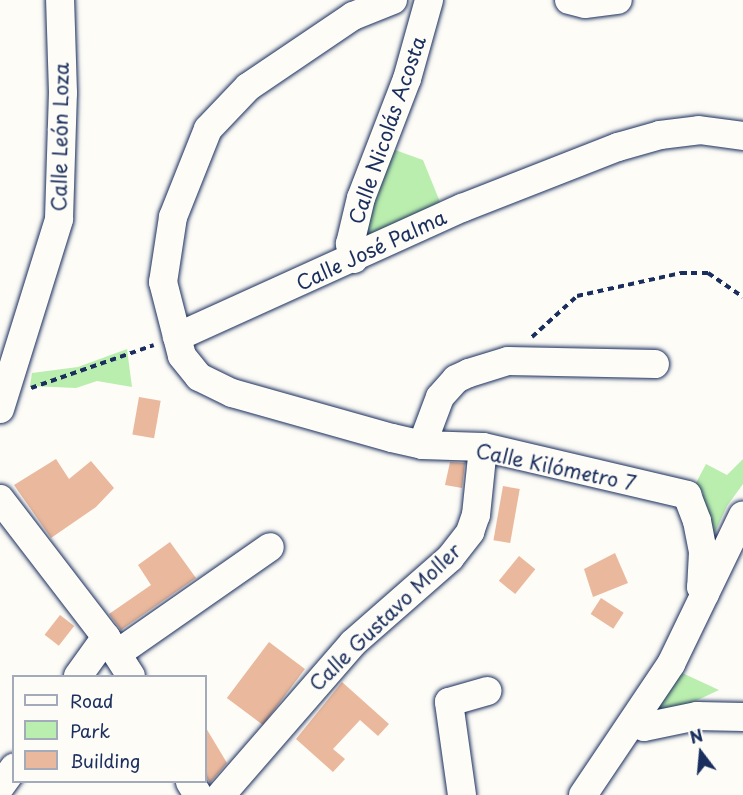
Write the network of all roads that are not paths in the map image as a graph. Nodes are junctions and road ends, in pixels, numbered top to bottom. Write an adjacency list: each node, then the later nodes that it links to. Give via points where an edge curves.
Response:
1 (393, 0): 8 (street, Calle Kilómetro 7, via 353,16 256,81 224,108 208,129 173,217 167,250 163,282)
2 (429, 0): 7 (street, Calle Nicolás Acosta, via 407,79 358,208 350,244)
3 (569, 0): 4 (street, via 585,4)
4 (618, 0)
5 (67, 3): 10 (street, Calle León Loza, via 59,219)
6 (743, 136): 7 (street, Calle José Palma, via 699,130 660,135 618,147 462,208)
7 (354, 259): 8 (street, Calle José Palma)
8 (177, 337): 11 (street, Calle Kilómetro 7, via 190,368 213,385)
9 (655, 364): 11 (street, via 508,361 456,379 440,397)
10 (2, 403)
11 (422, 445): 12 (street, Calle Kilómetro 7)
12 (483, 447): 17 (street, Calle Kilómetro 7, via 687,495 698,521 703,552 701,587); 25 (street, Calle Gustavo Moller, via 476,515 470,532 450,558 353,644)
13 (0, 499): 18 (street)
14 (743, 515): 16 (street)
15 (270, 547): 18 (street)
16 (733, 554): 17 (street)
17 (705, 594): 22 (street, via 671,664)
18 (118, 655): 19 (street)
19 (80, 675)
20 (487, 691): 26 (street, via 449,702)
21 (743, 717): 22 (street, via 697,716 644,727)
22 (635, 722): 27 (street)
23 (12, 771): 24 (street)
24 (0, 787)
25 (221, 795)
26 (462, 795)
27 (583, 795)

